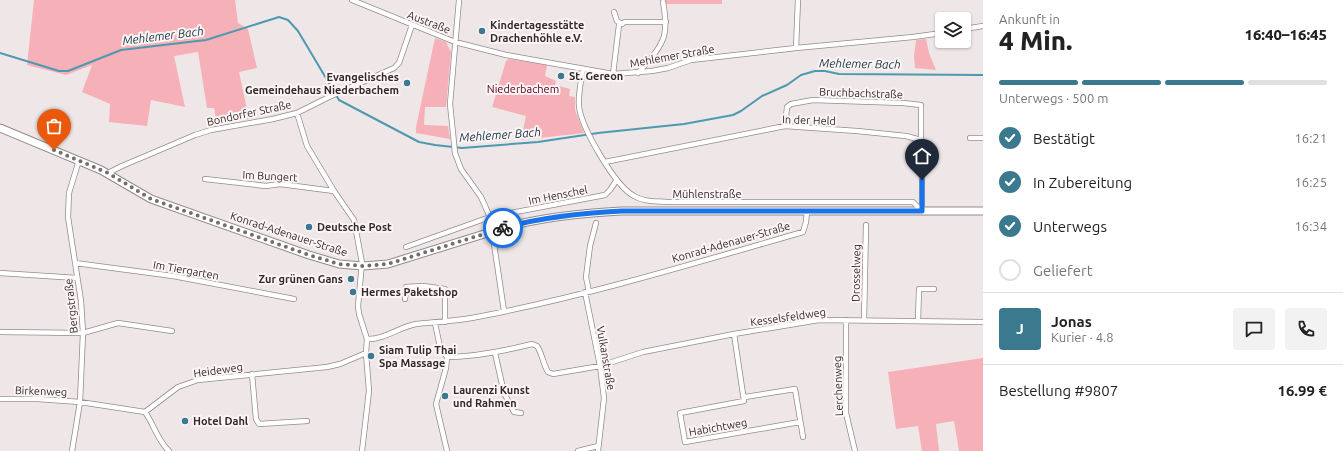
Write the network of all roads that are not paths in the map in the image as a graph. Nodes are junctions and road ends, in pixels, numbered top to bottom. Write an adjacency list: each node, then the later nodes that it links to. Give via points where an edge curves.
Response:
1 (352, 0): 8 (street, Austraße)
2 (459, 0): 12 (street)
3 (798, 0): 13 (street)
4 (663, 2): 6 (street)
5 (614, 12): 7 (street, via 616,21)
6 (666, 22): 7 (street); 15 (street, via 664,37 654,54)
7 (622, 24): 16 (street, via 619,25)
8 (412, 25): 12 (street, Austraße); 17 (street, Bondorfer Straße, via 399,63 394,68)
9 (983, 26): 10 (street)
10 (971, 28)
11 (935, 34): 13 (street, Mehlemer Straße)
12 (456, 42): 14 (street, Mehlemer Straße, via 506,55); 32 (street, via 450,104 455,153 461,169 481,197)
13 (796, 48): 15 (street, Mehlemer Straße, via 692,60 668,68)
14 (583, 69): 16 (street, Mehlemer Straße); 24 (street, Mühlenstraße, via 579,107 590,139)
15 (638, 72): 16 (street, Mehlemer Straße)
16 (613, 74)
17 (297, 113): 25 (street, Bondorfer Straße, via 195,135); 28 (street, via 307,146)
18 (785, 126): 22 (street, In der Held, via 906,136); 22 (street, Bruchbachstraße, via 786,107 791,104 813,100 903,103 921,105); 24 (street, In der Held)
19 (0, 128): 23 (main road, Konrad-Adenauer-Straße)
20 (970, 138): 21 (street)
21 (983, 138)
22 (920, 140): 30 (street)
23 (79, 160): 25 (main road, Konrad-Adenauer-Straße); 36 (street, Bergstraße, via 69,193 68,217)
24 (605, 162): 27 (street, Mühlenstraße)
25 (108, 173): 37 (main road, Konrad-Adenauer-Straße, via 166,205 309,255 339,264)
26 (205, 180): 28 (street, Im Bungert, via 266,186 280,184)
27 (616, 180): 30 (street, Mühlenstraße, via 634,196 645,201 914,202); 32 (street, Im Henschel, via 604,196)
28 (334, 191): 37 (street, via 354,220)
29 (807, 211): 30 (main road); 37 (main road, Konrad-Adenauer-Straße, bridge, via 578,213 506,227 396,262); 41 (street, Konrad-Adenauer-Straße, via 803,232)
30 (922, 211): 31 (main road)
31 (983, 211)
32 (490, 217): 35 (street, Im Henschel); 44 (street)
33 (596, 223): 41 (street, via 590,246)
34 (866, 225): 46 (street, Drosselweg)
35 (406, 247)
36 (75, 263): 39 (street, Bergstraße); 42 (street, Im Tiergarten, via 173,276)
37 (363, 266): 55 (street, via 358,306)
38 (0, 273): 39 (street)
39 (77, 278): 53 (street, Bergstraße)
40 (934, 289): 47 (street, via 918,289)
41 (587, 292): 44 (street, Konrad-Adenauer-Straße); 59 (street, Vulkanstraße)
42 (294, 299)
43 (405, 299): 48 (street, via 406,287 445,289)
44 (504, 311): 48 (street, Konrad-Adenauer-Straße)
45 (846, 320): 46 (street, Kesselsfeldweg); 54 (street, Kesselsfeldweg, via 818,320); 77 (street, Lerchenweg, via 846,412)
46 (864, 321): 47 (street, Kesselsfeldweg)
47 (918, 321): 49 (street, Kesselsfeldweg)
48 (445, 322): 50 (street, Konrad-Adenauer-Straße)
49 (983, 322)
50 (435, 323): 55 (street, Konrad-Adenauer-Straße, via 412,325 379,338); 58 (street, via 440,347)
51 (172, 331): 53 (street, via 118,323)
52 (0, 332): 53 (street)
53 (83, 333): 63 (street, Bergstraße)
54 (734, 334): 59 (street, Kesselsfeldweg, via 643,352); 62 (street)
55 (367, 338): 56 (street)
56 (366, 353): 60 (street, Heideweg, via 327,367); 74 (street, via 370,391)
57 (495, 353): 58 (street, Kesselsfeldweg); 59 (street, Kesselsfeldweg, via 532,344 540,349 545,368 553,374); 65 (street, via 504,393 514,412)
58 (447, 357): 75 (street, via 436,404)
59 (600, 366): 70 (street, Vulkanstraße, via 604,398)
60 (252, 374): 64 (street, Heideweg, via 198,380 178,387); 66 (street, via 256,419 259,424)
61 (0, 399): 63 (street, Birkenweg)
62 (744, 399): 67 (street, via 794,389); 67 (street, Habichtweg, via 680,413 685,442)
63 (80, 402): 64 (street); 71 (street, Bergstraße)
64 (145, 412): 69 (street)
65 (521, 413)
66 (307, 421)
67 (800, 422): 68 (street)
68 (803, 437)
69 (164, 447): 72 (street); 73 (street)
70 (598, 448): 76 (street)
71 (72, 451)
72 (160, 451)
73 (169, 451)
74 (362, 451)
75 (446, 451)
76 (578, 451)
77 (855, 451)

